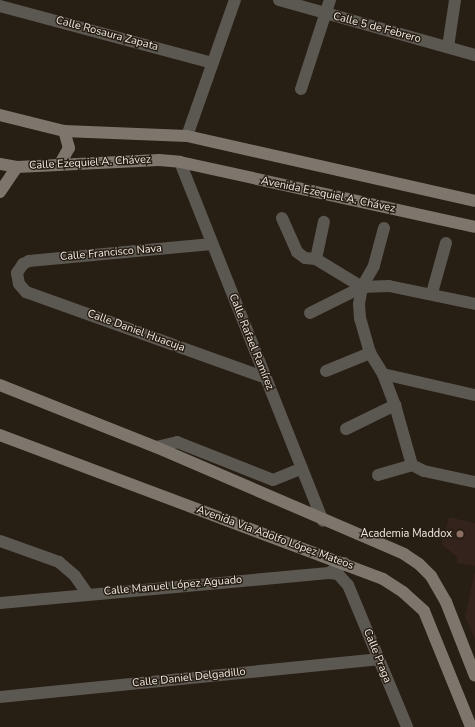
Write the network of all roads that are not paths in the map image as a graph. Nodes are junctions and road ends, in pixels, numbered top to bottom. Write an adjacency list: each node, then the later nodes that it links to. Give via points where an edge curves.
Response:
1 (235, 0): 9 (street)
2 (279, 0): 6 (street, Calle 5 de Febrero)
3 (330, 0): 6 (street)
4 (455, 0): 7 (street)
5 (0, 6): 9 (street, Calle Rosaura Zapata)
6 (326, 14): 7 (street, Calle 5 de Febrero); 10 (street)
7 (448, 47): 8 (street, Calle 5 de Febrero)
8 (475, 55)
9 (213, 63): 13 (street)
10 (301, 90)
11 (0, 115): 12 (main road)
12 (64, 131): 13 (main road); 16 (main road, via 69,148)
13 (187, 136): 19 (main road)
14 (180, 162): 16 (main road, Calle Ezequiel A. Chávez, via 159,160); 22 (main road, Avenida Ezequiel A. Chávez); 25 (street, Calle Rafael Ramírez)
15 (0, 164): 17 (main road, Calle Ezequiel A. Chávez)
16 (60, 164): 17 (main road, Calle Ezequiel A. Chávez)
17 (17, 167): 18 (main road)
18 (0, 192)
19 (475, 200)
20 (282, 218): 26 (street, via 297,252 305,258)
21 (324, 222): 26 (street)
22 (475, 227)
23 (384, 228): 28 (street, via 374,266)
24 (446, 243): 29 (street)
25 (212, 244): 27 (street, Calle Francisco Nava, via 30,260 23,264); 35 (street, Calle Rafael Ramírez)
26 (316, 259): 28 (street)
27 (17, 273): 35 (street, Calle Daniel Huacuja, via 18,284 26,292)
28 (362, 287): 29 (street, via 389,286); 31 (street); 32 (street, via 360,318)
29 (432, 293): 30 (street)
30 (475, 304)
31 (310, 313)
32 (370, 353): 33 (street); 34 (street)
33 (326, 371)
34 (383, 374): 37 (street); 38 (street)
35 (266, 378): 43 (street, Calle Rafael Ramírez)
36 (0, 384): 41 (main road)
37 (475, 394)
38 (395, 405): 39 (street); 42 (street)
39 (346, 428)
40 (0, 435): 48 (main road, Avenida Via Adolfo López Mateos)
41 (156, 447): 43 (street, via 177,442 273,480); 46 (main road)
42 (412, 465): 44 (street); 45 (street, via 424,471)
43 (302, 468): 46 (street, Calle Rafael Ramírez)
44 (378, 475)
45 (475, 482)
46 (323, 521): 54 (main road, via 404,554 431,576 446,602)
47 (0, 541): 51 (street, via 59,562 76,576)
48 (348, 565): 49 (street, Calle Manuel López Aguado); 50 (street); 57 (main road, Avenida Via Adolfo López Mateos, via 384,579 424,611)
49 (329, 573): 50 (street, via 338,574); 51 (street, Calle Manuel López Aguado)
50 (348, 584): 53 (street, Calle Praga)
51 (87, 593): 52 (street, Calle Manuel López Aguado)
52 (0, 603)
53 (378, 659): 55 (street, Calle Daniel Delgadillo); 56 (street, Calle Praga)
54 (475, 676)
55 (0, 698)
56 (407, 727)
57 (471, 727)

